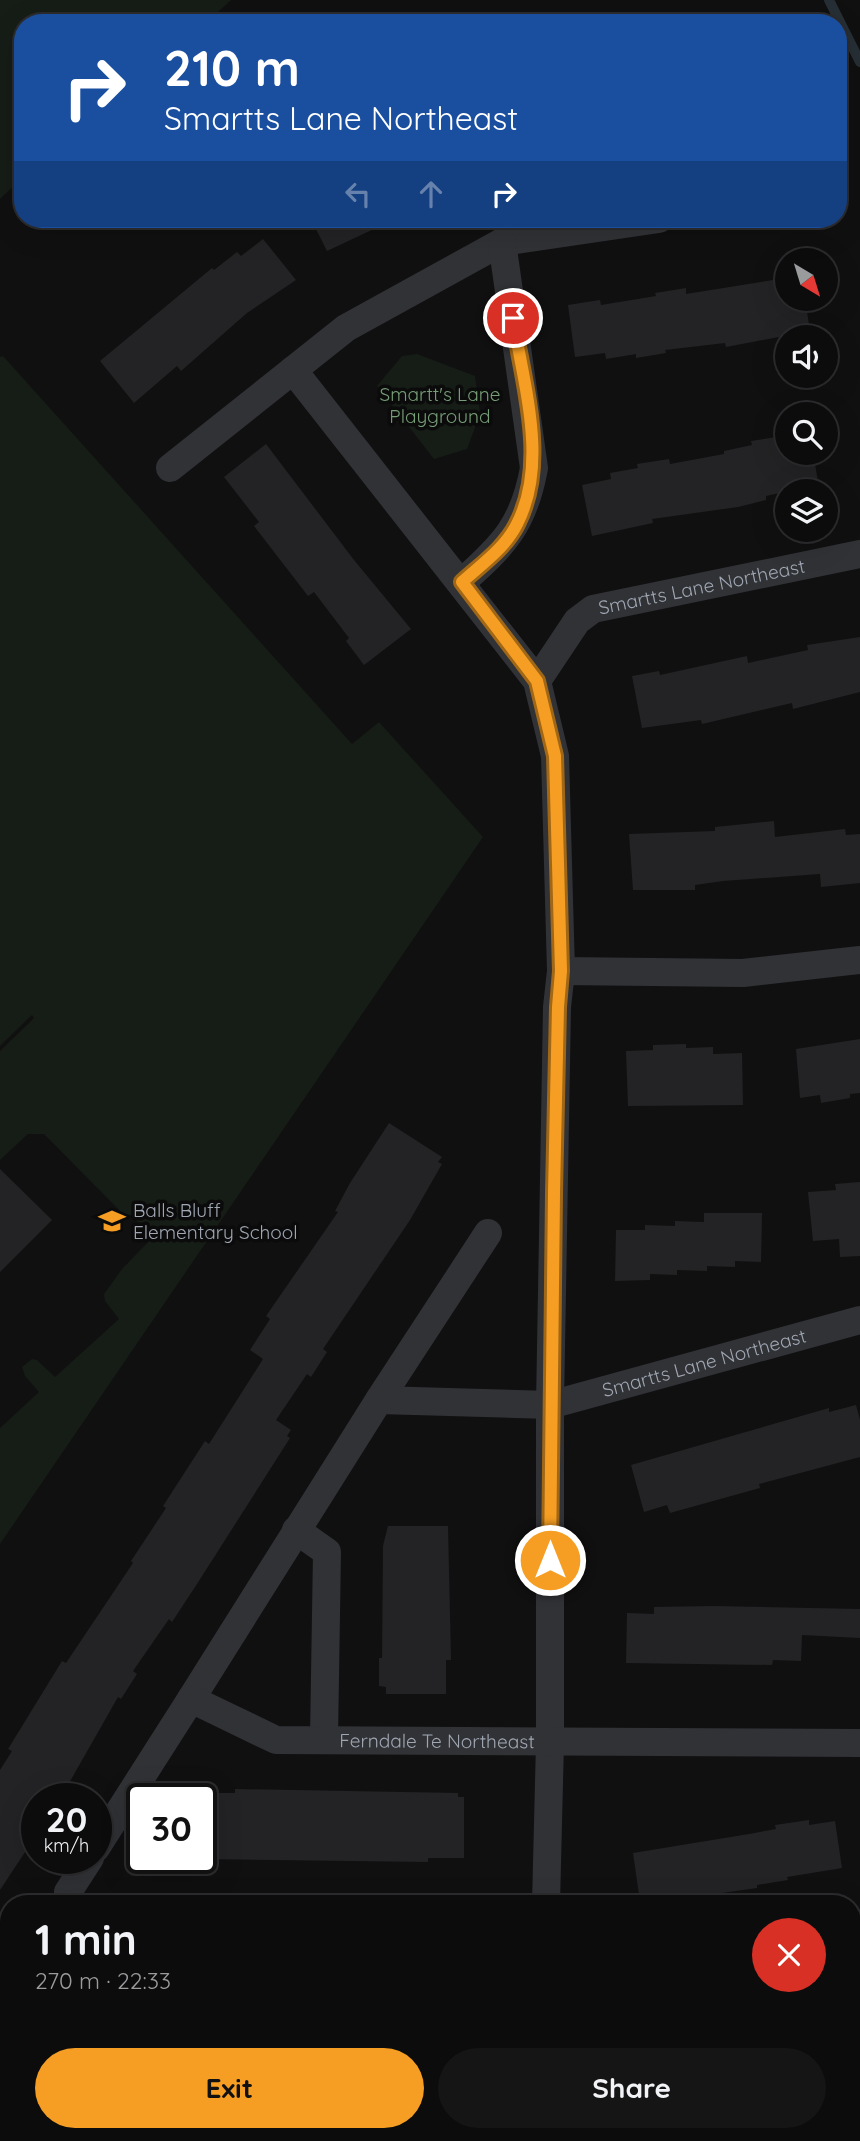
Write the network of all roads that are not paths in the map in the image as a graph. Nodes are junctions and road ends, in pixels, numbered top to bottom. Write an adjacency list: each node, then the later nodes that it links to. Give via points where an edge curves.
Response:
1 (598, 228): 2 (street)
2 (502, 242): 3 (street, via 346,328); 6 (street, via 534,468 517,526 499,550)
3 (293, 370): 4 (street); 6 (street)
4 (170, 468)
5 (860, 554): 7 (street, Smartts Lane Northeast, via 593,609 578,621)
6 (462, 582): 7 (street)
7 (537, 681): 9 (street, via 555,756)
8 (860, 960): 9 (street, via 743,973)
9 (561, 971): 13 (street)
10 (488, 1233): 12 (street)
11 (860, 1320): 13 (street, Smartts Lane Northeast)
12 (379, 1400): 13 (street); 14 (street)
13 (550, 1405): 17 (street)
14 (296, 1530): 15 (street); 16 (street, Ferndale Te Northeast, via 327,1552)
15 (191, 1699): 16 (street, Ferndale Te Northeast, via 276,1740); 19 (street)
16 (324, 1738): 17 (street, Ferndale Te Northeast)
17 (550, 1742): 18 (street); 22 (street)
18 (860, 1743)
19 (112, 1823)
20 (80, 1874): 21 (street)
21 (68, 1892)
22 (546, 1895)

